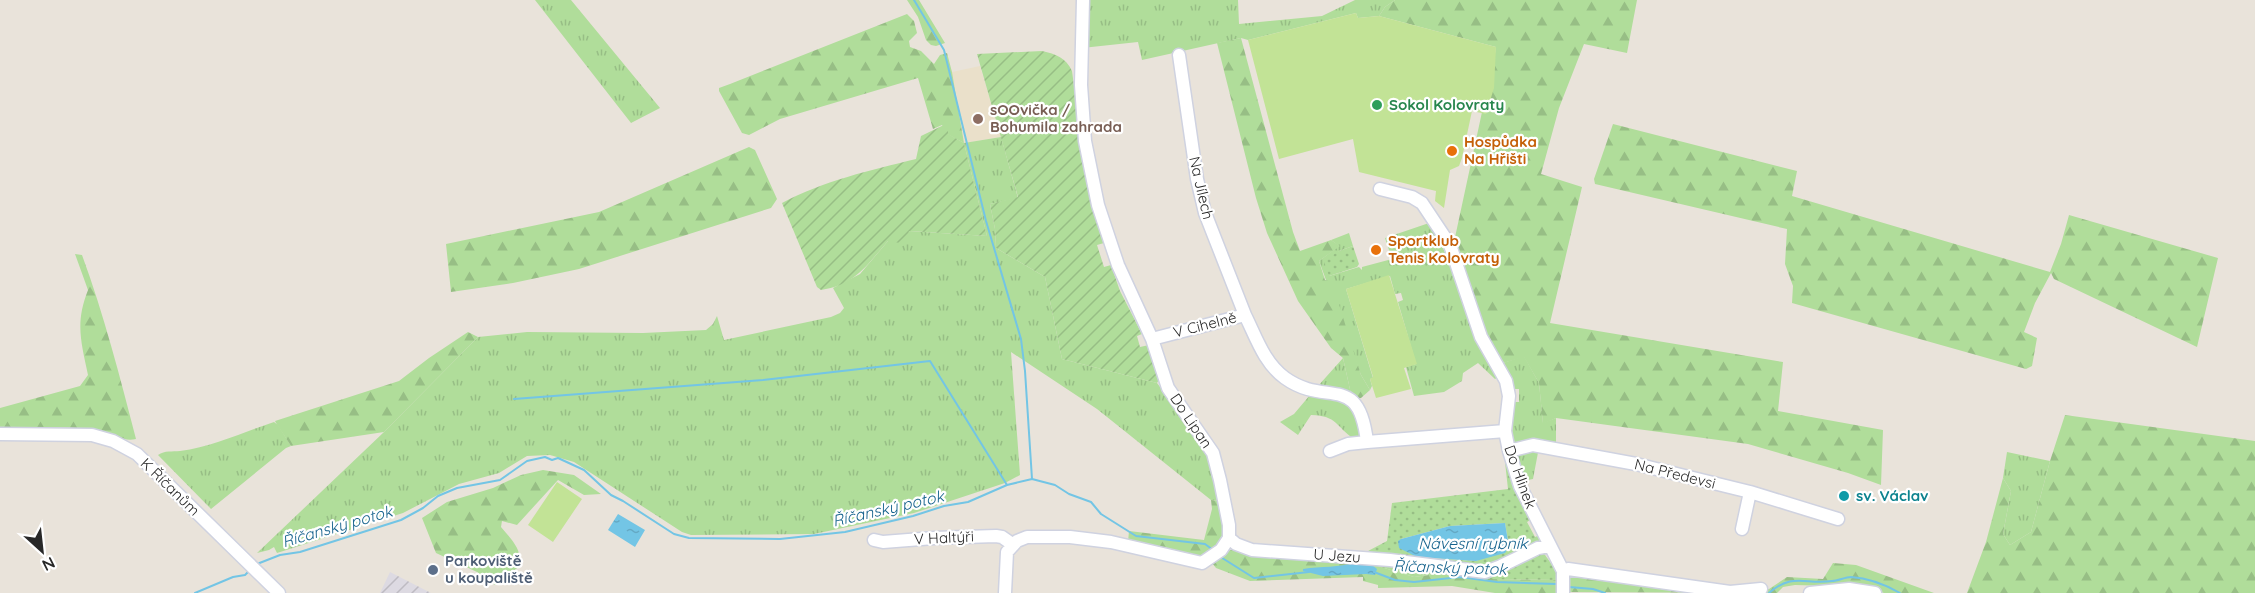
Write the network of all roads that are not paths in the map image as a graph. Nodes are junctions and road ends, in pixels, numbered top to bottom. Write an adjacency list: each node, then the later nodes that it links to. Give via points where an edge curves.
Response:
1 (1083, 0): 5 (street, Do Lipan, via 1081,86 1088,158 1098,205 1118,265)
2 (1179, 54): 4 (street, Na Jílech, via 1205,213)
3 (1380, 189): 6 (street, Do Hlinek, via 1422,203 1449,245 1482,337 1506,381 1509,396)
4 (1245, 315): 5 (street, V Cihelně); 8 (street, V Cihelně, via 1264,353 1283,376 1316,391 1341,394 1357,404)
5 (1152, 339): 14 (street, Do Lipan, via 1168,388 1213,453)
6 (1505, 431): 8 (street); 10 (street, Do Hlinek)
7 (0, 434): 20 (street, K Říčanům, via 92,435 137,454)
8 (1367, 442): 9 (street)
9 (1330, 451)
10 (1509, 451): 11 (street, Na Předevsi, via 1533,445 1554,448); 17 (street, Do Hlinek, via 1520,486)
11 (1750, 492): 12 (street, Na Předevsi); 13 (street)
12 (1838, 519)
13 (1742, 529)
14 (1229, 538): 16 (street, via 1208,560 1195,562 1111,542 1070,537 1027,537); 17 (street, U Jezu, via 1252,550 1390,560 1485,572)
15 (874, 540): 16 (street, V Haltýři, via 996,536)
16 (1012, 544): 21 (street, via 1006,555)
17 (1549, 546): 18 (street, Do Hlinek)
18 (1563, 574): 19 (street, via 1568,569 1730,592); 22 (street)
19 (1761, 589)
20 (279, 593)
21 (1005, 593)
22 (1563, 593)
23 (1810, 593): 24 (street, via 1849,589)
24 (1875, 593)

